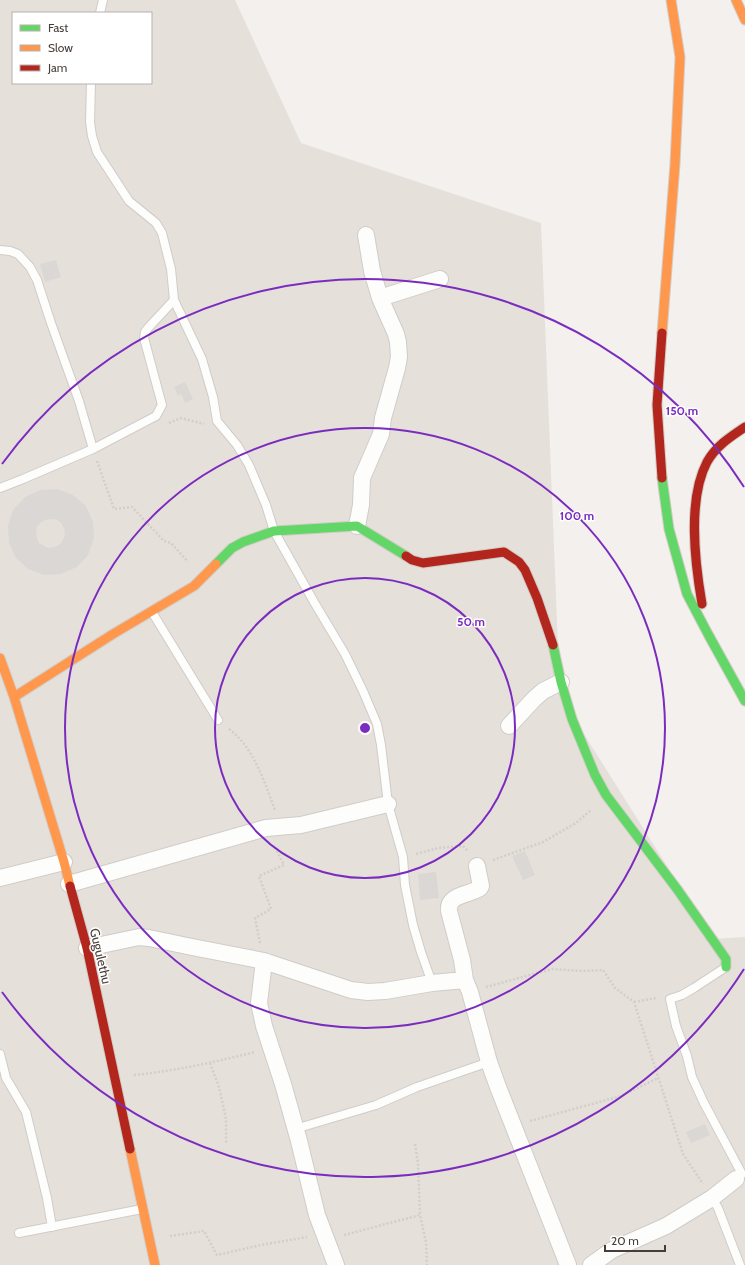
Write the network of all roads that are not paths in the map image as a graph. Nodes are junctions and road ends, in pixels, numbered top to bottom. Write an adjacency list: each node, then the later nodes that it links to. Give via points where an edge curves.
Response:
1 (103, 0): 4 (lane)
2 (671, 0): 18 (main road, via 680,57 675,164 657,405 658,429 669,529 687,594)
3 (736, 0): 5 (main road)
4 (100, 12)
5 (745, 20)
6 (92, 84): 11 (lane, via 90,122 96,152 129,201 160,228 171,270)
7 (366, 235): 10 (street)
8 (0, 250): 13 (lane, via 10,250 18,254 30,267 37,280)
9 (440, 279): 10 (street)
10 (380, 298): 15 (street, via 396,334 399,357 380,434 362,478 361,505)
11 (174, 300): 13 (lane, via 148,328 144,338 162,405 156,416); 16 (lane, via 202,359 217,421 237,445 249,465)
12 (745, 427): 18 (main road, via 725,439 714,452 701,475 696,497 694,519 698,587)
13 (93, 449): 14 (lane)
14 (0, 488)
15 (356, 526): 16 (main road); 20 (main road, via 412,560 423,563 504,552 515,559 525,570 537,598 554,647)
16 (274, 531): 17 (main road, via 232,548 194,586); 25 (lane, via 345,654 377,724)
17 (152, 611): 21 (main road); 23 (lane)
18 (708, 634): 22 (main road)
19 (0, 658): 21 (main road, Gugulethu)
20 (561, 682): 24 (street, via 543,691); 32 (main road, via 572,719 606,796 722,952)
21 (14, 697): 26 (main road, Gugulethu)
22 (745, 701)
23 (218, 720)
24 (509, 726)
25 (388, 804): 29 (street, via 301,825 273,827); 33 (lane, via 403,857 413,925)
26 (64, 862): 28 (street); 29 (main road, Gugulethu)
27 (477, 866): 34 (street, via 480,888 453,899 448,908)
28 (0, 878)
29 (69, 884): 30 (main road, Gugulethu)
30 (87, 948): 31 (street, via 139,937); 40 (main road, Gugulethu)
31 (264, 961): 33 (street, via 351,990 385,991); 37 (street, via 259,1003)
32 (726, 967): 38 (lane, via 682,995 670,999 692,1078)
33 (432, 982): 34 (street)
34 (467, 986): 36 (street)
35 (0, 1054): 41 (lane, via 6,1078 26,1112)
36 (489, 1062): 37 (lane, via 376,1105); 45 (street)
37 (295, 1129): 44 (street, via 316,1215)
38 (741, 1175): 39 (street)
39 (712, 1198): 46 (street, via 666,1226 612,1250); 47 (lane)
40 (144, 1208): 41 (lane); 43 (main road, Gugulethu)
41 (52, 1227): 42 (lane)
42 (19, 1233)
43 (155, 1265)
44 (336, 1265)
45 (568, 1265)
46 (591, 1265)
47 (740, 1265)

